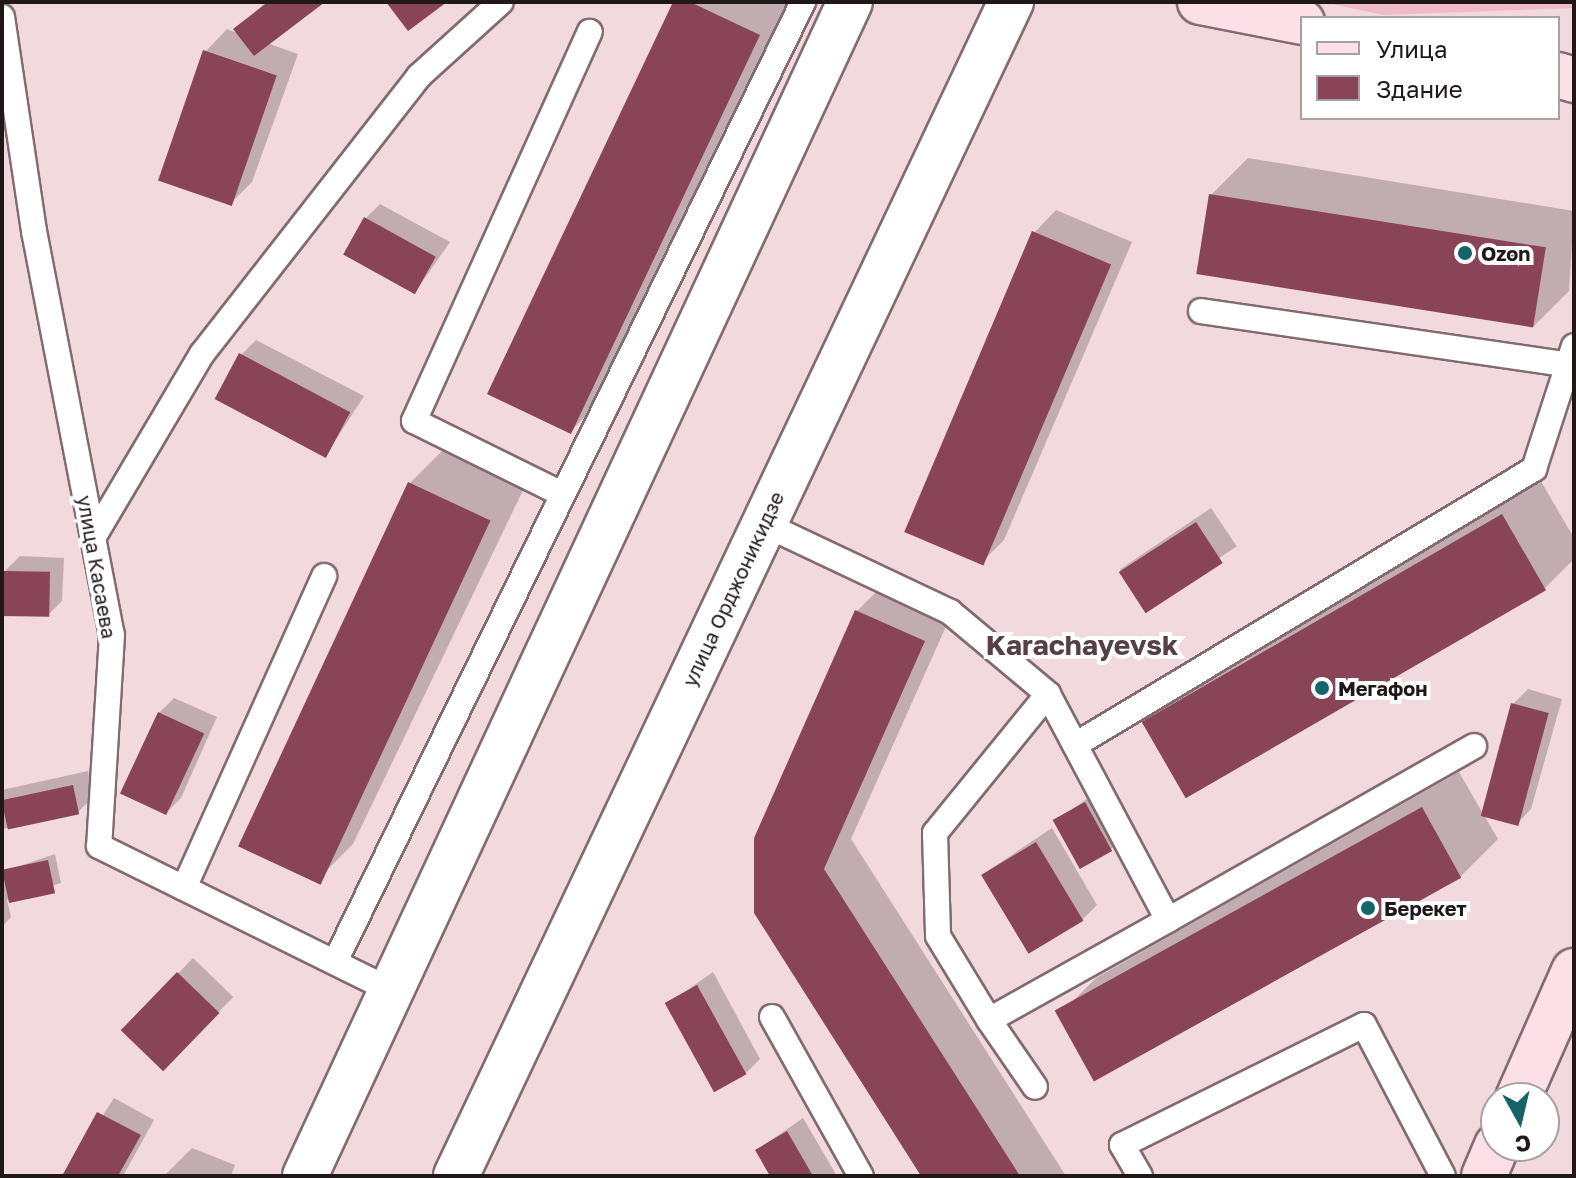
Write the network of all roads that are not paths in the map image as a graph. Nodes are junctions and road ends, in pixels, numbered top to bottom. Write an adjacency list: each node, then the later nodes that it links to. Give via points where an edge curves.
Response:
1 (501, 2): 13 (lane, via 419,76 202,354)
2 (803, 2): 11 (lane)
3 (850, 2): 22 (street)
4 (1011, 2): 12 (street, улица Орджоникидзе)
5 (1200, 2): 7 (main road)
6 (2, 17): 13 (lane, улица Касаева, via 34,231)
7 (1300, 22)
8 (590, 32): 11 (lane, via 414,421)
9 (1201, 311): 10 (lane)
10 (1572, 356): 16 (lane, via 1534,469)
11 (562, 494): 20 (lane)
12 (764, 524): 15 (lane, via 950,612); 28 (street, улица Орджоникидзе)
13 (93, 538): 18 (lane, улица Касаева, via 112,635 99,846)
14 (324, 576): 18 (lane)
15 (1048, 694): 16 (lane); 24 (lane, via 935,833 938,936)
16 (1075, 745): 19 (lane)
17 (1474, 746): 19 (lane)
18 (184, 888): 20 (lane, улица Касаева)
19 (1168, 920): 24 (lane)
20 (335, 962): 22 (lane, улица Касаева)
21 (1574, 971): 25 (main road)
22 (391, 990): 27 (street)
23 (772, 1017): 29 (lane)
24 (989, 1020): 26 (lane)
25 (1525, 1082)
26 (1035, 1087)
27 (305, 1176)
28 (456, 1176)
29 (861, 1176)
30 (1140, 1176): 31 (lane, via 1122,1145 1364,1025)
31 (1443, 1176)

